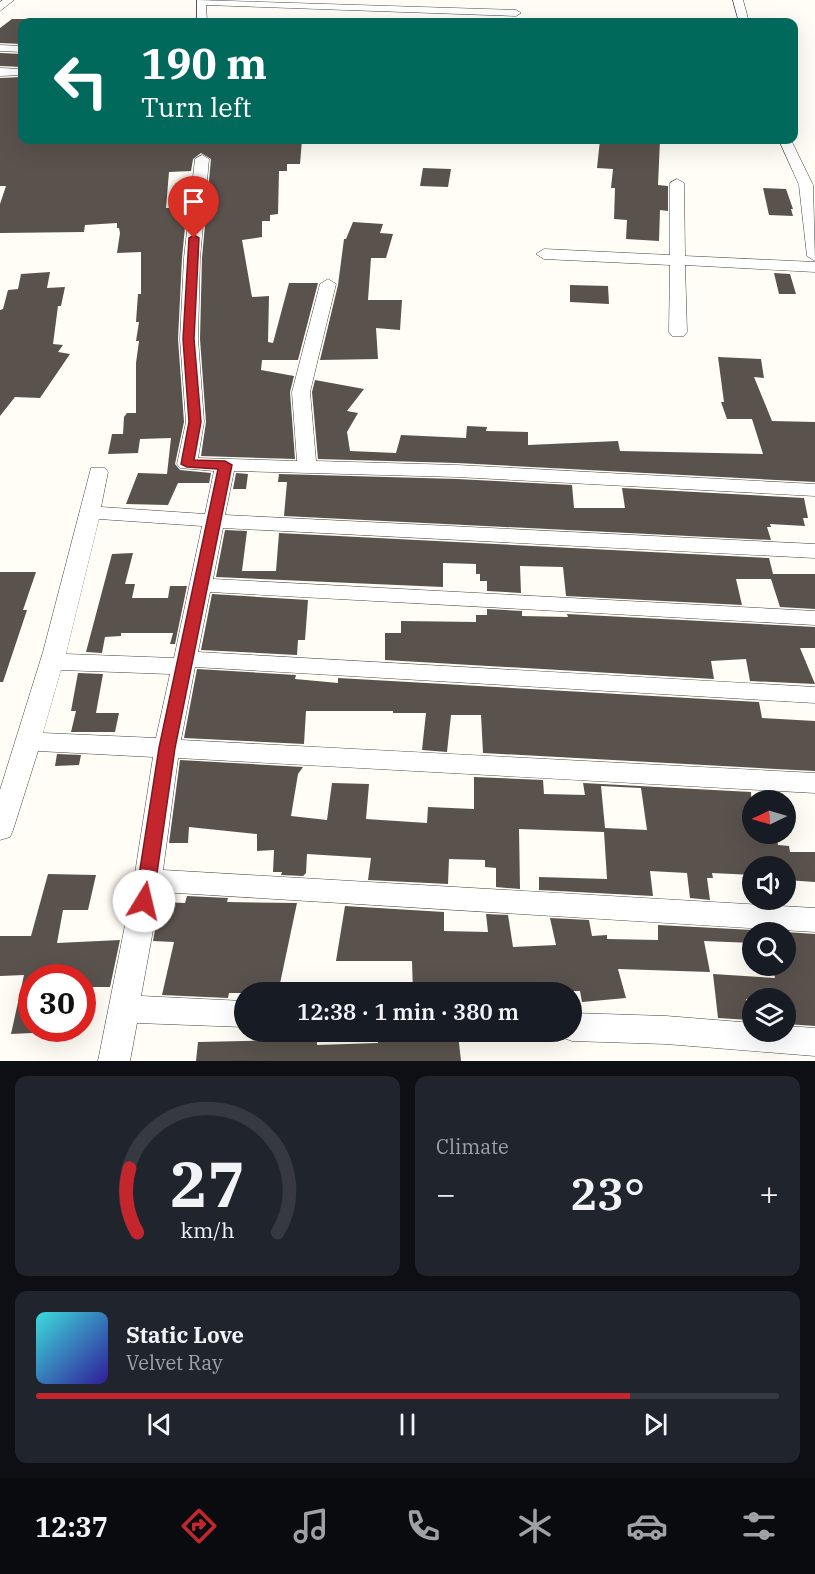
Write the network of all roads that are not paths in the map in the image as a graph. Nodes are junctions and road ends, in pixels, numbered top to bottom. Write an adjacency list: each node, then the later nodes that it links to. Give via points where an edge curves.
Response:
1 (9, 0): 4 (street)
2 (738, 0): 7 (street)
3 (201, 1): 5 (street); 6 (street)
4 (0, 8)
5 (516, 13)
6 (202, 18)
7 (743, 18)
8 (0, 48): 9 (street)
9 (18, 49)
10 (0, 72): 11 (street)
11 (18, 72)
12 (787, 144): 16 (street, via 806,185)
13 (202, 159): 21 (street, via 189,339 195,422 187,464)
14 (677, 183): 17 (street)
15 (544, 254): 17 (street)
16 (815, 256)
17 (677, 261): 18 (street); 20 (street)
18 (815, 267)
19 (328, 284): 22 (street, via 301,393)
20 (678, 332)
21 (225, 465): 22 (street); 26 (street)
22 (307, 466): 24 (street)
23 (98, 472): 25 (street)
24 (815, 490)
25 (90, 512): 26 (street); 30 (street)
26 (214, 521): 27 (street); 28 (street)
27 (815, 551)
28 (201, 585): 29 (street); 31 (street)
29 (815, 618)
30 (51, 662): 31 (street); 33 (street)
31 (185, 662): 32 (street); 34 (street)
32 (815, 695)
33 (30, 742): 34 (street); 36 (street)
34 (167, 748): 35 (street); 37 (street)
35 (815, 783)
36 (0, 830)
37 (148, 880): 38 (street); 39 (street)
38 (815, 920)
39 (125, 1009): 40 (street); 43 (street)
40 (234, 1014)
41 (582, 1027): 42 (street)
42 (815, 1042)
43 (114, 1061)

